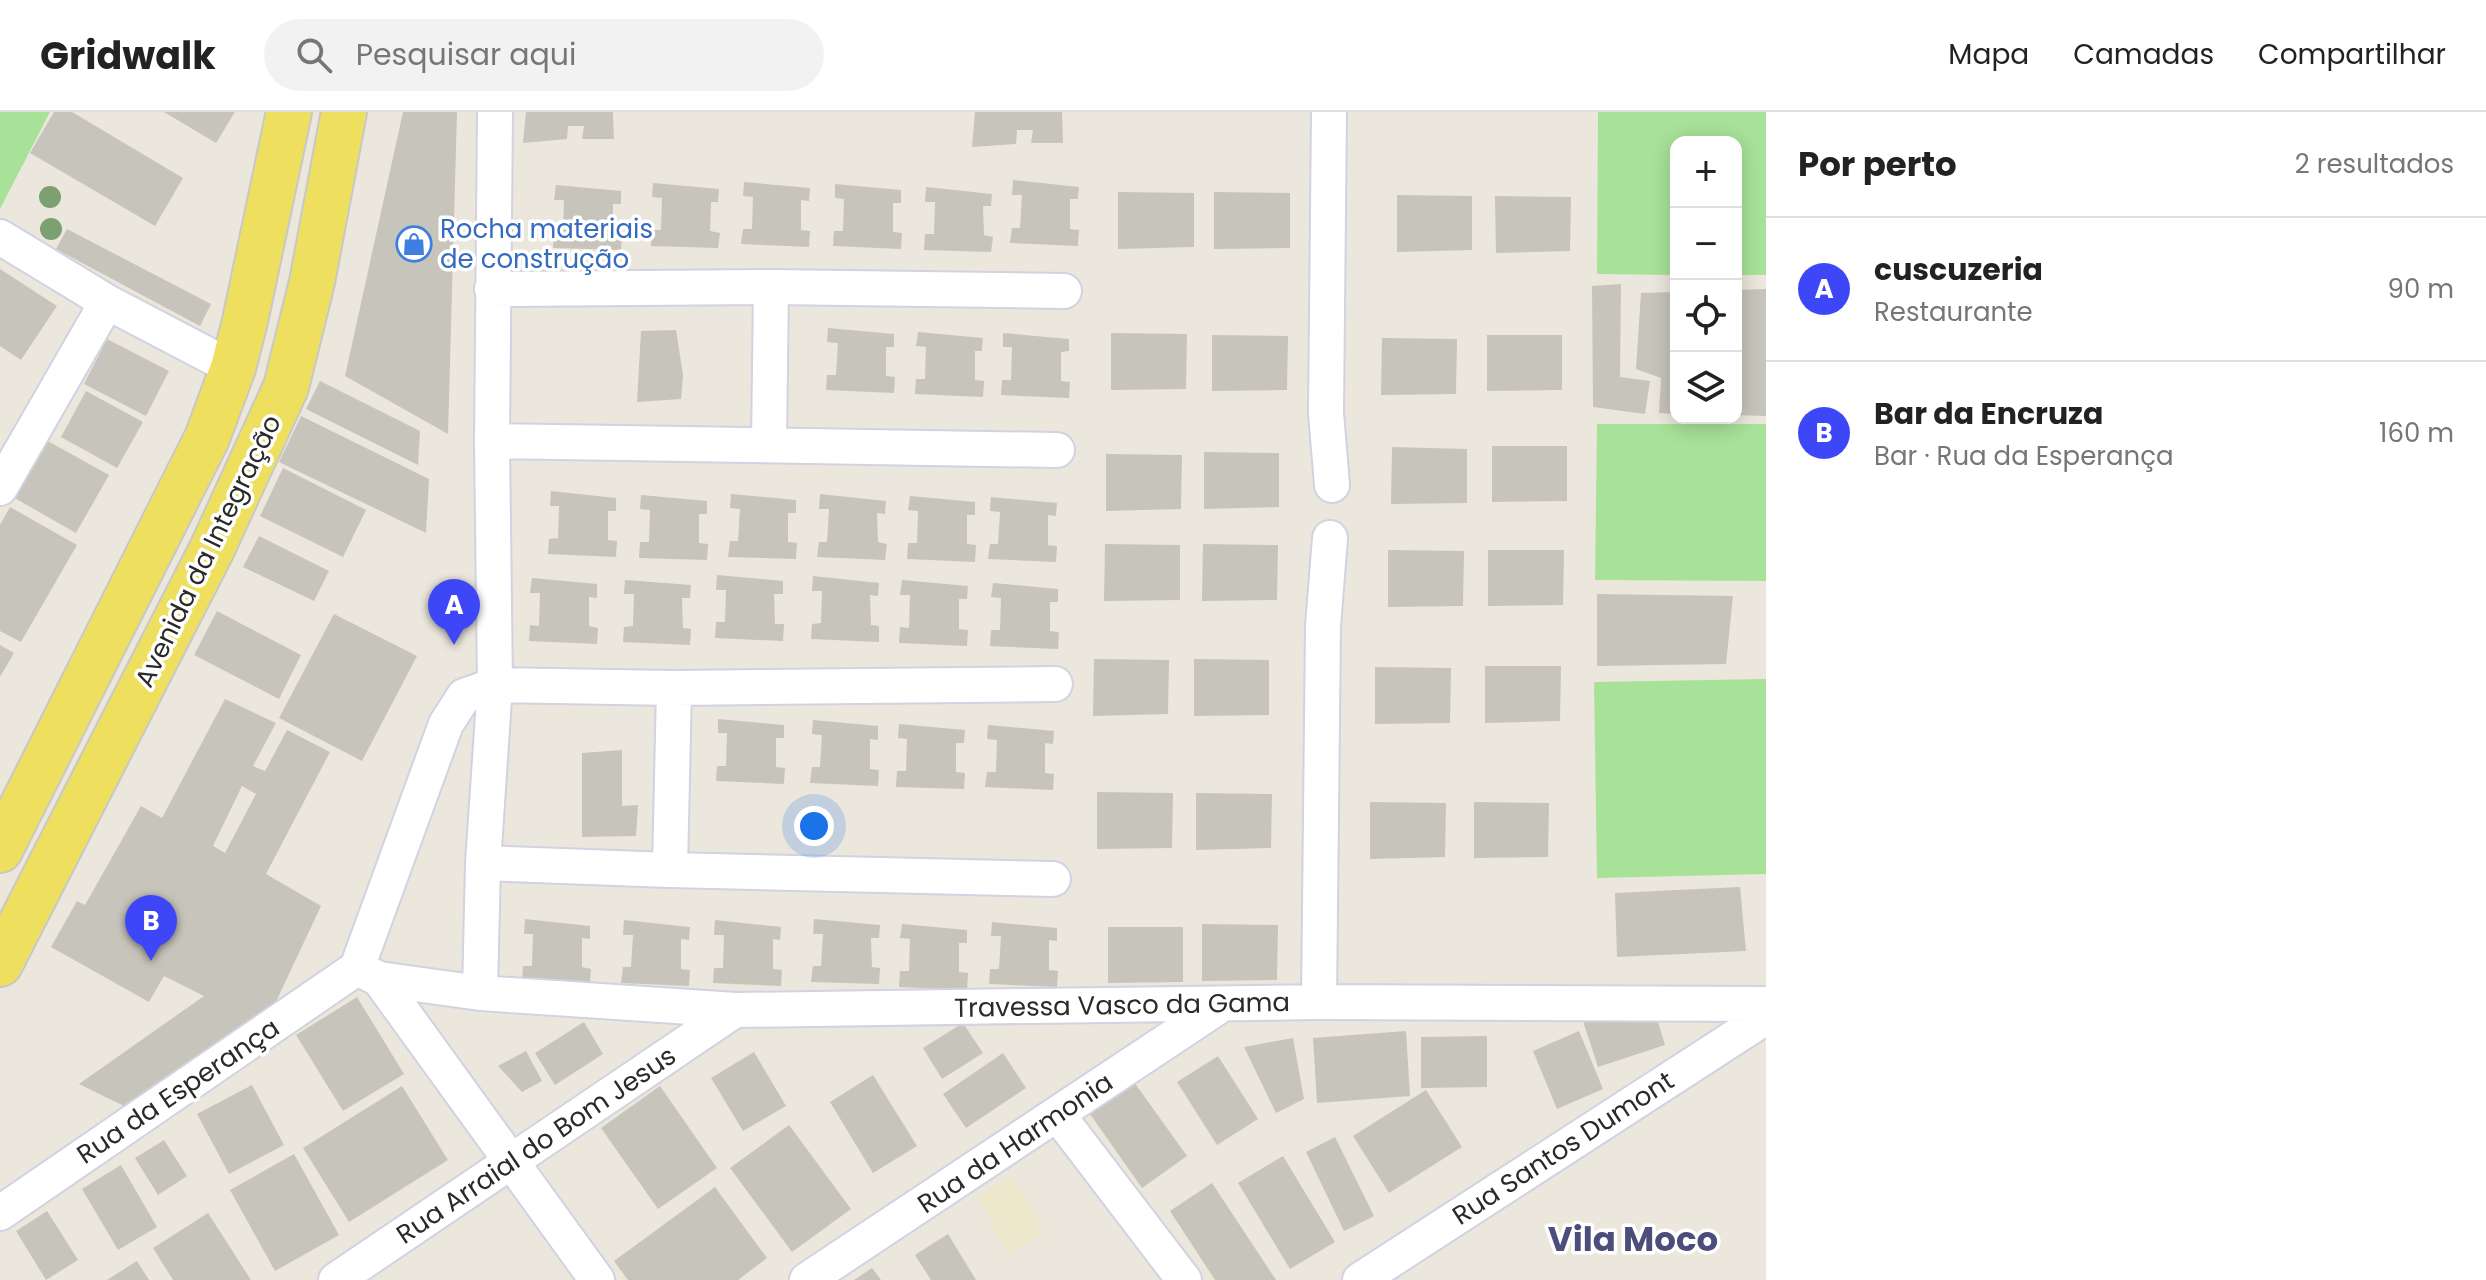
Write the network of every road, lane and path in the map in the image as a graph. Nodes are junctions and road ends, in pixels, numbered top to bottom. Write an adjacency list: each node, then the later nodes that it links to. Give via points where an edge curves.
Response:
1 (289, 112): 5 (main road, Avenida da Integração)
2 (344, 112): 6 (main road, Avenida da Integração)
3 (495, 112): 11 (street)
4 (1329, 112): 18 (street, via 1326,413)
5 (273, 188): 6 (main road, via 302,208); 8 (main road, Avenida da Integração)
6 (327, 197): 9 (main road, Avenida da Integração)
7 (0, 237): 13 (street)
8 (255, 273): 9 (main road, via 278,267); 14 (main road, Avenida da Integração)
9 (312, 282): 28 (main road, Avenida da Integração, via 286,387 264,439)
10 (771, 287): 11 (street); 12 (street); 16 (street)
11 (492, 289): 15 (street)
12 (1064, 291)
13 (107, 302): 14 (street); 19 (street)
14 (233, 368): 24 (main road, Avenida da Integração, via 180,496)
15 (492, 441): 16 (street); 22 (street)
16 (769, 445): 17 (street)
17 (1057, 450)
18 (1332, 485)
19 (0, 488)
20 (1330, 538): 31 (street, via 1323,626)
21 (1055, 684): 23 (street)
22 (495, 685): 23 (street); 25 (street); 29 (street, via 464,696 446,724)
23 (674, 688): 26 (street)
24 (0, 850)
25 (483, 863): 26 (street); 30 (street)
26 (670, 870): 27 (street)
27 (1053, 879)
28 (0, 964)
29 (368, 974): 30 (street, Travessa Vasco da Gama); 37 (street); 38 (street, Rua da Esperança)
30 (480, 993): 34 (street, Travessa Vasco da Gama)
31 (1319, 1002): 32 (street, Travessa Vasco da Gama); 33 (street, Travessa Vasco da Gama)
32 (1766, 1004)
33 (1221, 1005): 34 (street, Travessa Vasco da Gama); 36 (street, Rua da Harmonia)
34 (735, 1010): 37 (street, Rua Arraial do Bom Jesus)
35 (1766, 1017): 43 (street, Rua Santos Dumont)
36 (1058, 1115): 41 (street, Rua da Harmonia); 42 (street)
37 (512, 1163): 39 (street, Rua Arraial do Bom Jesus); 40 (street)
38 (0, 1213)
39 (336, 1280)
40 (597, 1280)
41 (807, 1280)
42 (1184, 1280)
43 (1360, 1280)

